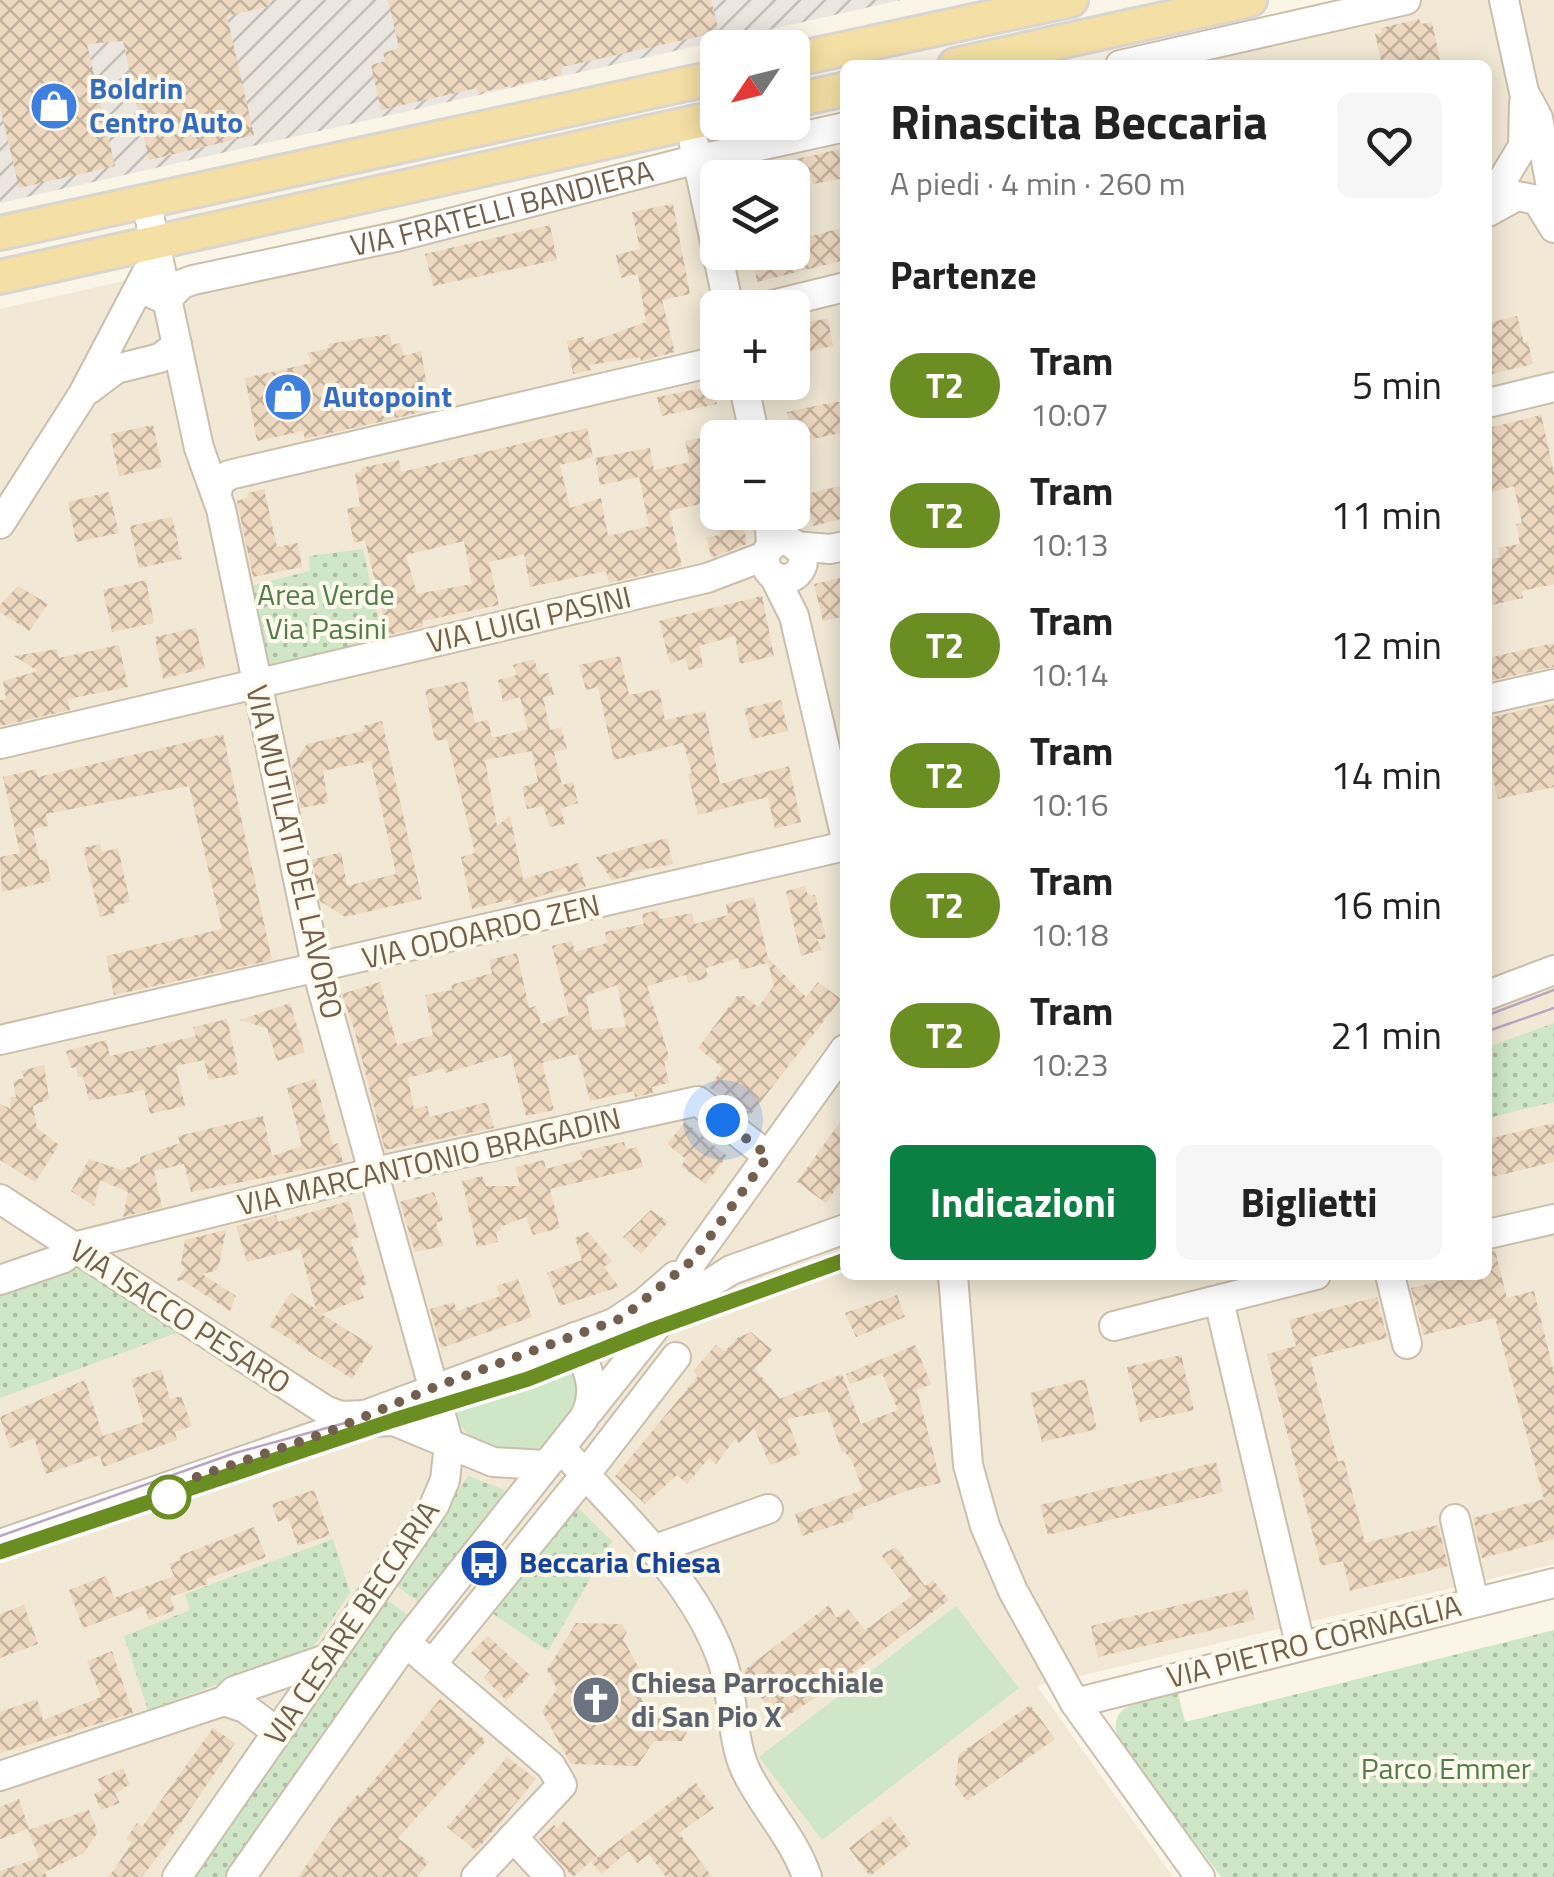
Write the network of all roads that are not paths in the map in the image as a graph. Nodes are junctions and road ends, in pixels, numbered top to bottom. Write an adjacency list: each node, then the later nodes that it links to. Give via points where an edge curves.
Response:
1 (1070, 0): 6 (main road)
2 (1250, 0): 7 (main road)
3 (1406, 0): 5 (street)
4 (1504, 0): 11 (street)
5 (1223, 54): 8 (street)
6 (810, 56)
7 (978, 60)
8 (1167, 60)
9 (700, 81): 19 (main road)
10 (840, 90): 12 (main road)
11 (1524, 92): 13 (street); 18 (street, via 1523,146)
12 (810, 97)
13 (1546, 116): 20 (street)
14 (700, 121): 24 (main road, VIA FRATELLI BANDIERA)
15 (840, 128): 17 (street, VIA FRATELLI BANDIERA)
16 (700, 140): 17 (street)
17 (696, 160): 28 (street); 30 (street, VIA FRATELLI BANDIERA, via 400,236 193,280)
18 (1492, 197)
19 (146, 201): 23 (main road); 24 (street)
20 (1554, 203)
21 (1492, 210): 22 (street, via 1517,196 1537,200)
22 (1554, 228)
23 (0, 233)
24 (155, 249): 25 (main road, VIA FRATELLI BANDIERA); 26 (street); 30 (street)
25 (0, 277)
26 (140, 288): 30 (street); 32 (street)
27 (840, 288): 29 (street)
28 (725, 290)
29 (810, 296)
30 (166, 300): 31 (street)
31 (177, 346): 32 (street, via 160,358); 36 (street, via 202,458)
32 (110, 360): 37 (street)
33 (700, 366): 36 (street)
34 (1550, 386): 35 (street)
35 (1492, 402)
36 (222, 485): 42 (street, VIA MUTILATI DEL LAVORO)
37 (0, 524)
38 (776, 530): 40 (street)
39 (837, 548): 40 (street, VIA LUIGI PASINI)
40 (783, 560): 42 (street, VIA LUIGI PASINI); 45 (street)
41 (1554, 684): 43 (street)
42 (256, 685): 44 (street, VIA LUIGI PASINI); 47 (street, VIA MUTILATI DEL LAVORO)
43 (1492, 698)
44 (0, 744)
45 (840, 813)
46 (840, 847): 47 (street, VIA ODOARDO ZEN)
47 (317, 970): 50 (street, VIA ODOARDO ZEN); 53 (street, VIA MUTILATI DEL LAVORO)
48 (1554, 970): 49 (street)
49 (1492, 993)
50 (0, 1040)
51 (840, 1056): 52 (street)
52 (768, 1156): 53 (street, VIA MARCANTONIO BRAGADIN, via 698,1101); 59 (street)
53 (375, 1172): 58 (street, VIA MARCANTONIO BRAGADIN); 70 (street, VIA MUTILATI DEL LAVORO)
54 (0, 1199): 58 (street, VIA ISACCO PESARO)
55 (1554, 1220): 57 (street)
56 (840, 1232): 66 (street, via 718,1277)
57 (1492, 1233)
58 (72, 1247): 60 (street, VIA MARCANTONIO BRAGADIN, via 64,1258); 71 (street, VIA ISACCO PESARO, via 325,1410)
59 (694, 1259): 66 (street); 67 (street, via 630,1314)
60 (0, 1280)
61 (953, 1280): 88 (street, via 972,1487 1013,1590)
62 (1297, 1280): 64 (street)
63 (1391, 1280): 68 (street)
64 (1219, 1300): 65 (street); 84 (street)
65 (1114, 1326)
66 (654, 1329): 72 (street, VIA CESARE BECCARIA)
67 (575, 1337): 70 (street); 72 (street, via 593,1385)
68 (1407, 1344)
69 (676, 1357): 76 (street)
70 (435, 1387): 71 (street); 74 (street, VIA MUTILATI DEL LAVORO)
71 (366, 1415): 73 (street)
72 (584, 1418): 75 (street, VIA CESARE BECCARIA)
73 (328, 1432): 74 (street, via 394,1420); 79 (street)
74 (449, 1444): 75 (street, via 494,1462); 85 (street, VIA CESARE BECCARIA, via 434,1506)
75 (553, 1457): 76 (street); 83 (street, VIA CESARE BECCARIA)
76 (586, 1476): 80 (street); 86 (street)
77 (768, 1509): 80 (street)
78 (1455, 1518): 82 (street)
79 (0, 1544)
80 (653, 1550): 96 (street, via 718,1651 744,1768)
81 (1554, 1582): 82 (street, VIA PIETRO CORNAGLIA)
82 (1474, 1602): 84 (street, VIA PIETRO CORNAGLIA)
83 (406, 1642): 86 (street); 93 (street, VIA CESARE BECCARIA)
84 (1300, 1644): 88 (street, VIA PIETRO CORNAGLIA)
85 (329, 1658): 87 (street, via 234,1691); 89 (street, VIA CESARE BECCARIA)
86 (432, 1664): 91 (street, via 551,1766 562,1784)
87 (224, 1701): 89 (street); 90 (street)
88 (1080, 1709): 97 (street)
89 (277, 1732): 92 (street, VIA CESARE BECCARIA)
90 (0, 1776)
91 (513, 1837): 94 (street); 95 (street)
92 (177, 1877)
93 (241, 1877)
94 (476, 1877)
95 (550, 1877)
96 (807, 1877)
97 (1200, 1877)

